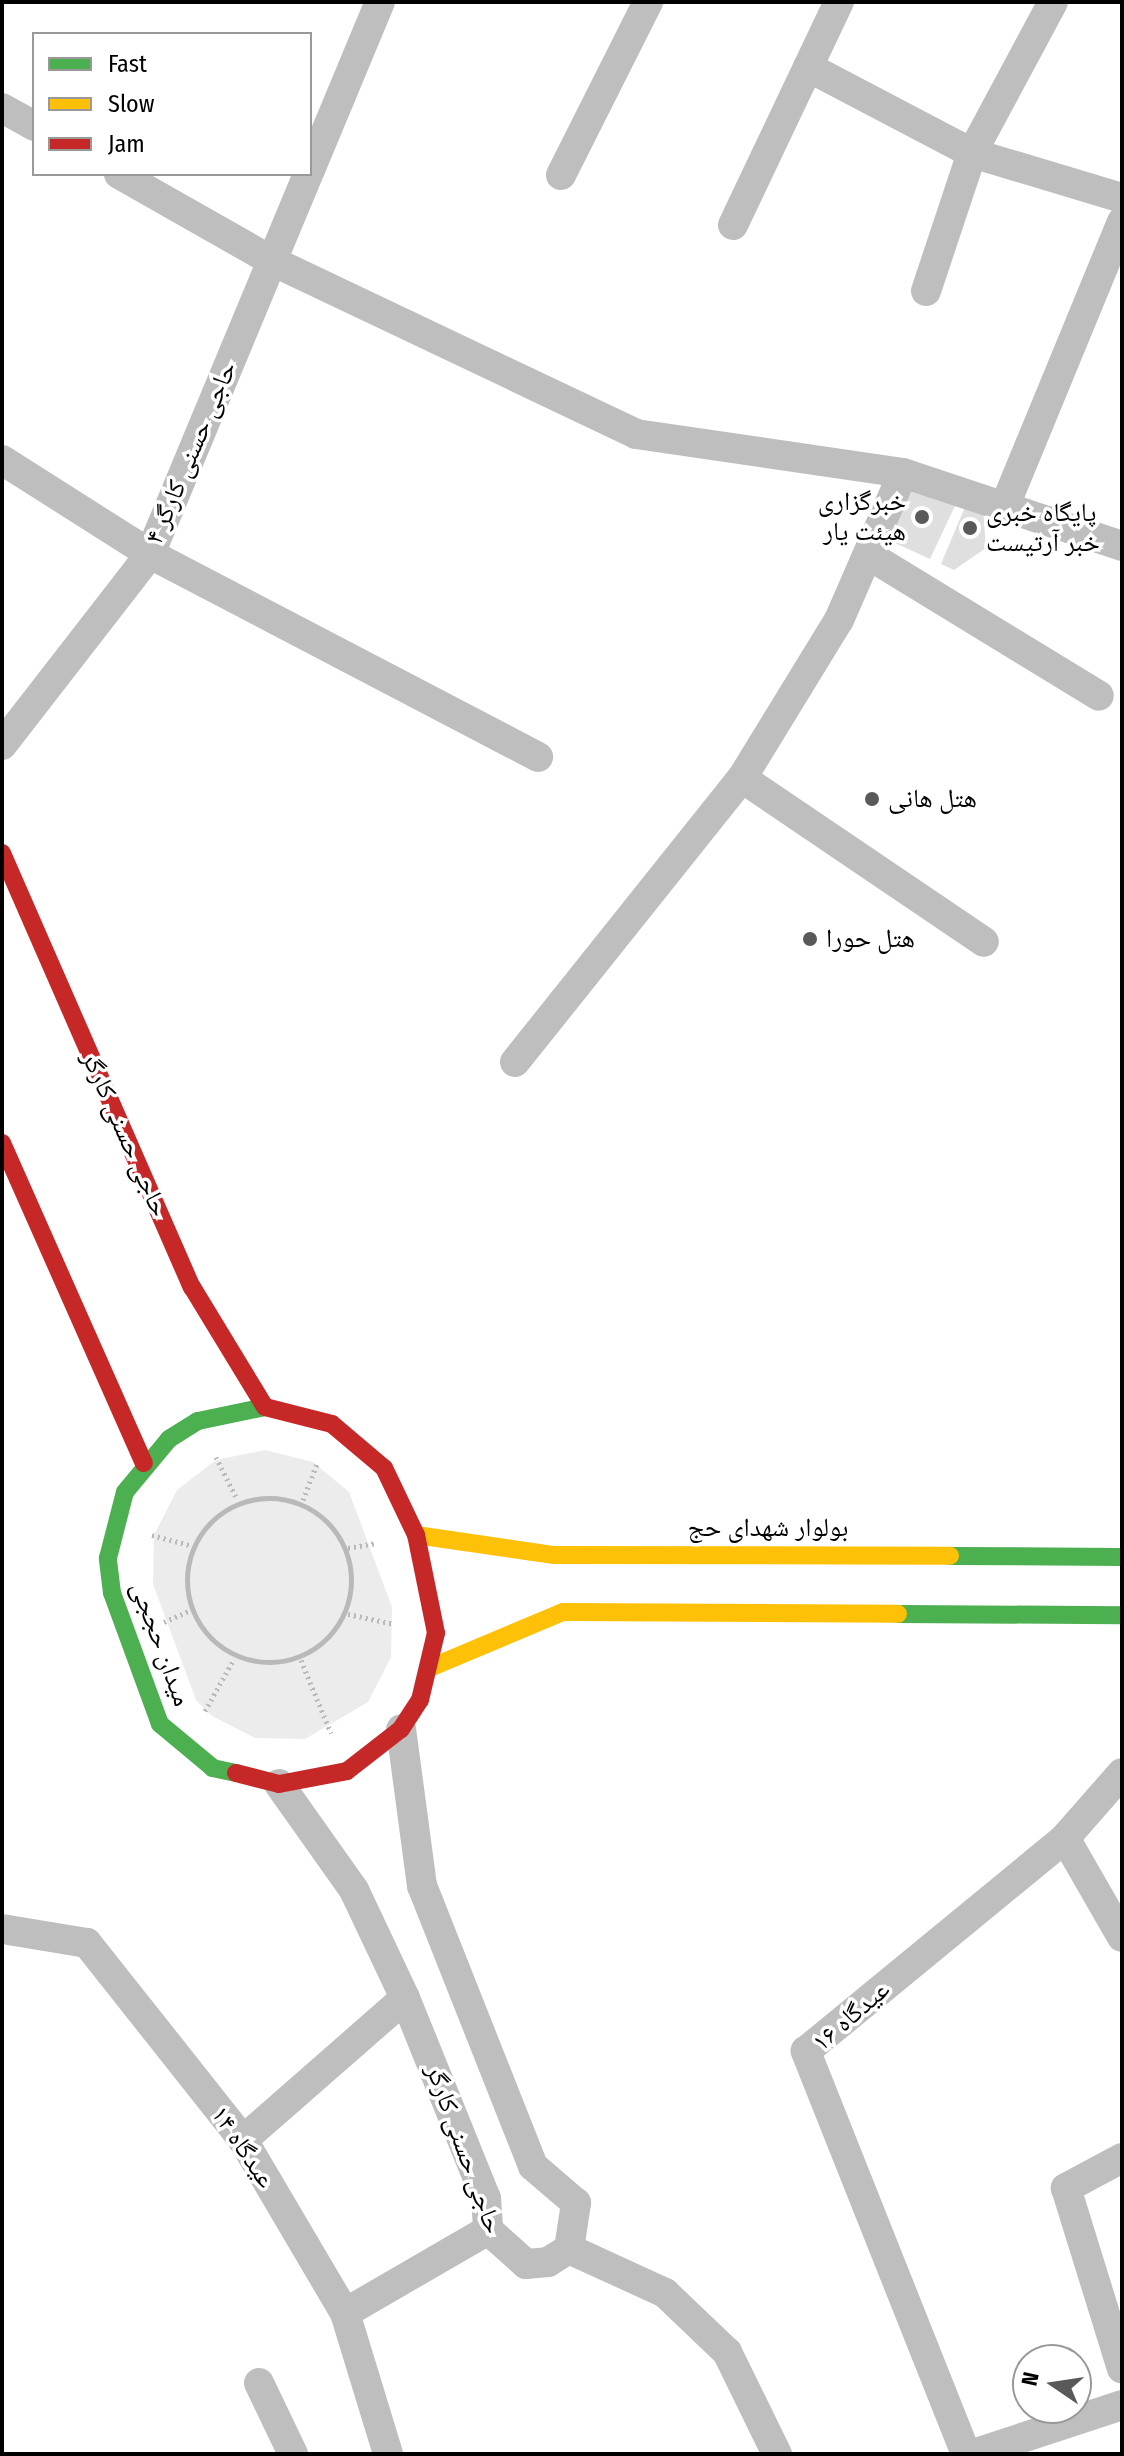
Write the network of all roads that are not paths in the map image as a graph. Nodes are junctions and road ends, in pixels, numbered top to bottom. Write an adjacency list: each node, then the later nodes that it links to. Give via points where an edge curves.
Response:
1 (380, 2): 9 (street, حاجی حسنی کارگر ۴)
2 (648, 2): 10 (street)
3 (839, 2): 5 (street)
4 (1053, 2): 8 (street)
5 (808, 67): 8 (street); 15 (street)
6 (2, 108): 7 (street)
7 (32, 125)
8 (972, 153): 13 (street); 17 (street)
9 (312, 165)
10 (561, 175)
11 (123, 176): 16 (street)
12 (307, 176): 16 (street, حاجی حسنی کارگر ۴)
13 (1122, 198)
14 (1122, 222): 20 (street)
15 (733, 225)
16 (272, 261): 19 (street, via 636,434); 22 (street, حاجی حسنی کارگر ۴)
17 (926, 291)
18 (2, 460): 22 (street)
19 (903, 473): 20 (street); 23 (street)
20 (1006, 503): 21 (street)
21 (1122, 546)
22 (150, 554): 25 (street, حاجی حسنی کارگر ۴); 26 (street)
23 (870, 556): 24 (street); 27 (street)
24 (1099, 696)
25 (2, 745)
26 (538, 757)
27 (742, 778): 29 (street); 30 (street)
28 (2, 853): 32 (street, حاجی حسنی کارگر, via 192,1287)
29 (984, 942)
30 (515, 1062)
31 (2, 1143): 33 (street)
32 (265, 1407): 33 (street, میدان حججی, via 198,1421); 34 (street, میدان حججی, via 311,1416 361,1443 384,1468)
33 (144, 1463): 40 (street, میدان حججی, via 113,1524 112,1593 160,1724 184,1748 245,1780)
34 (416, 1535): 35 (street, بولوار شهدای حج, via 553,1555); 37 (street, میدان حججی, via 433,1599)
35 (1122, 1557)
36 (1122, 1615): 37 (street, via 563,1612)
37 (432, 1667): 38 (street, میدان حججی)
38 (401, 1729): 40 (street, میدان حججی, via 347,1771); 48 (street, via 422,1886 533,2166 576,2203)
39 (1122, 1773): 41 (street, عیدگاه ۱۶)
40 (279, 1784): 44 (street, حاجی حسنی کارگر, via 354,1890)
41 (1065, 1838): 43 (street); 56 (street, عیدگاه ۱۶, via 806,2051)
42 (2, 1929): 45 (street, عیدگاه ۱۴, via 87,1943)
43 (1122, 1937)
44 (405, 1998): 45 (street); 47 (street, حاجی حسنی کارگر, via 486,2198)
45 (243, 2140): 49 (street, عیدگاه ۱۴)
46 (1122, 2158): 50 (street, via 1066,2188)
47 (488, 2230): 48 (street, حاجی حسنی کارگر, via 526,2264); 49 (street)
48 (569, 2249): 55 (street, via 665,2293 727,2352)
49 (345, 2313): 54 (street, عیدگاه ۱۴)
50 (1122, 2369)
51 (259, 2383): 53 (street)
52 (1122, 2405): 57 (street)
53 (293, 2454)
54 (388, 2454)
55 (777, 2454)
56 (966, 2454)
57 (973, 2454)

